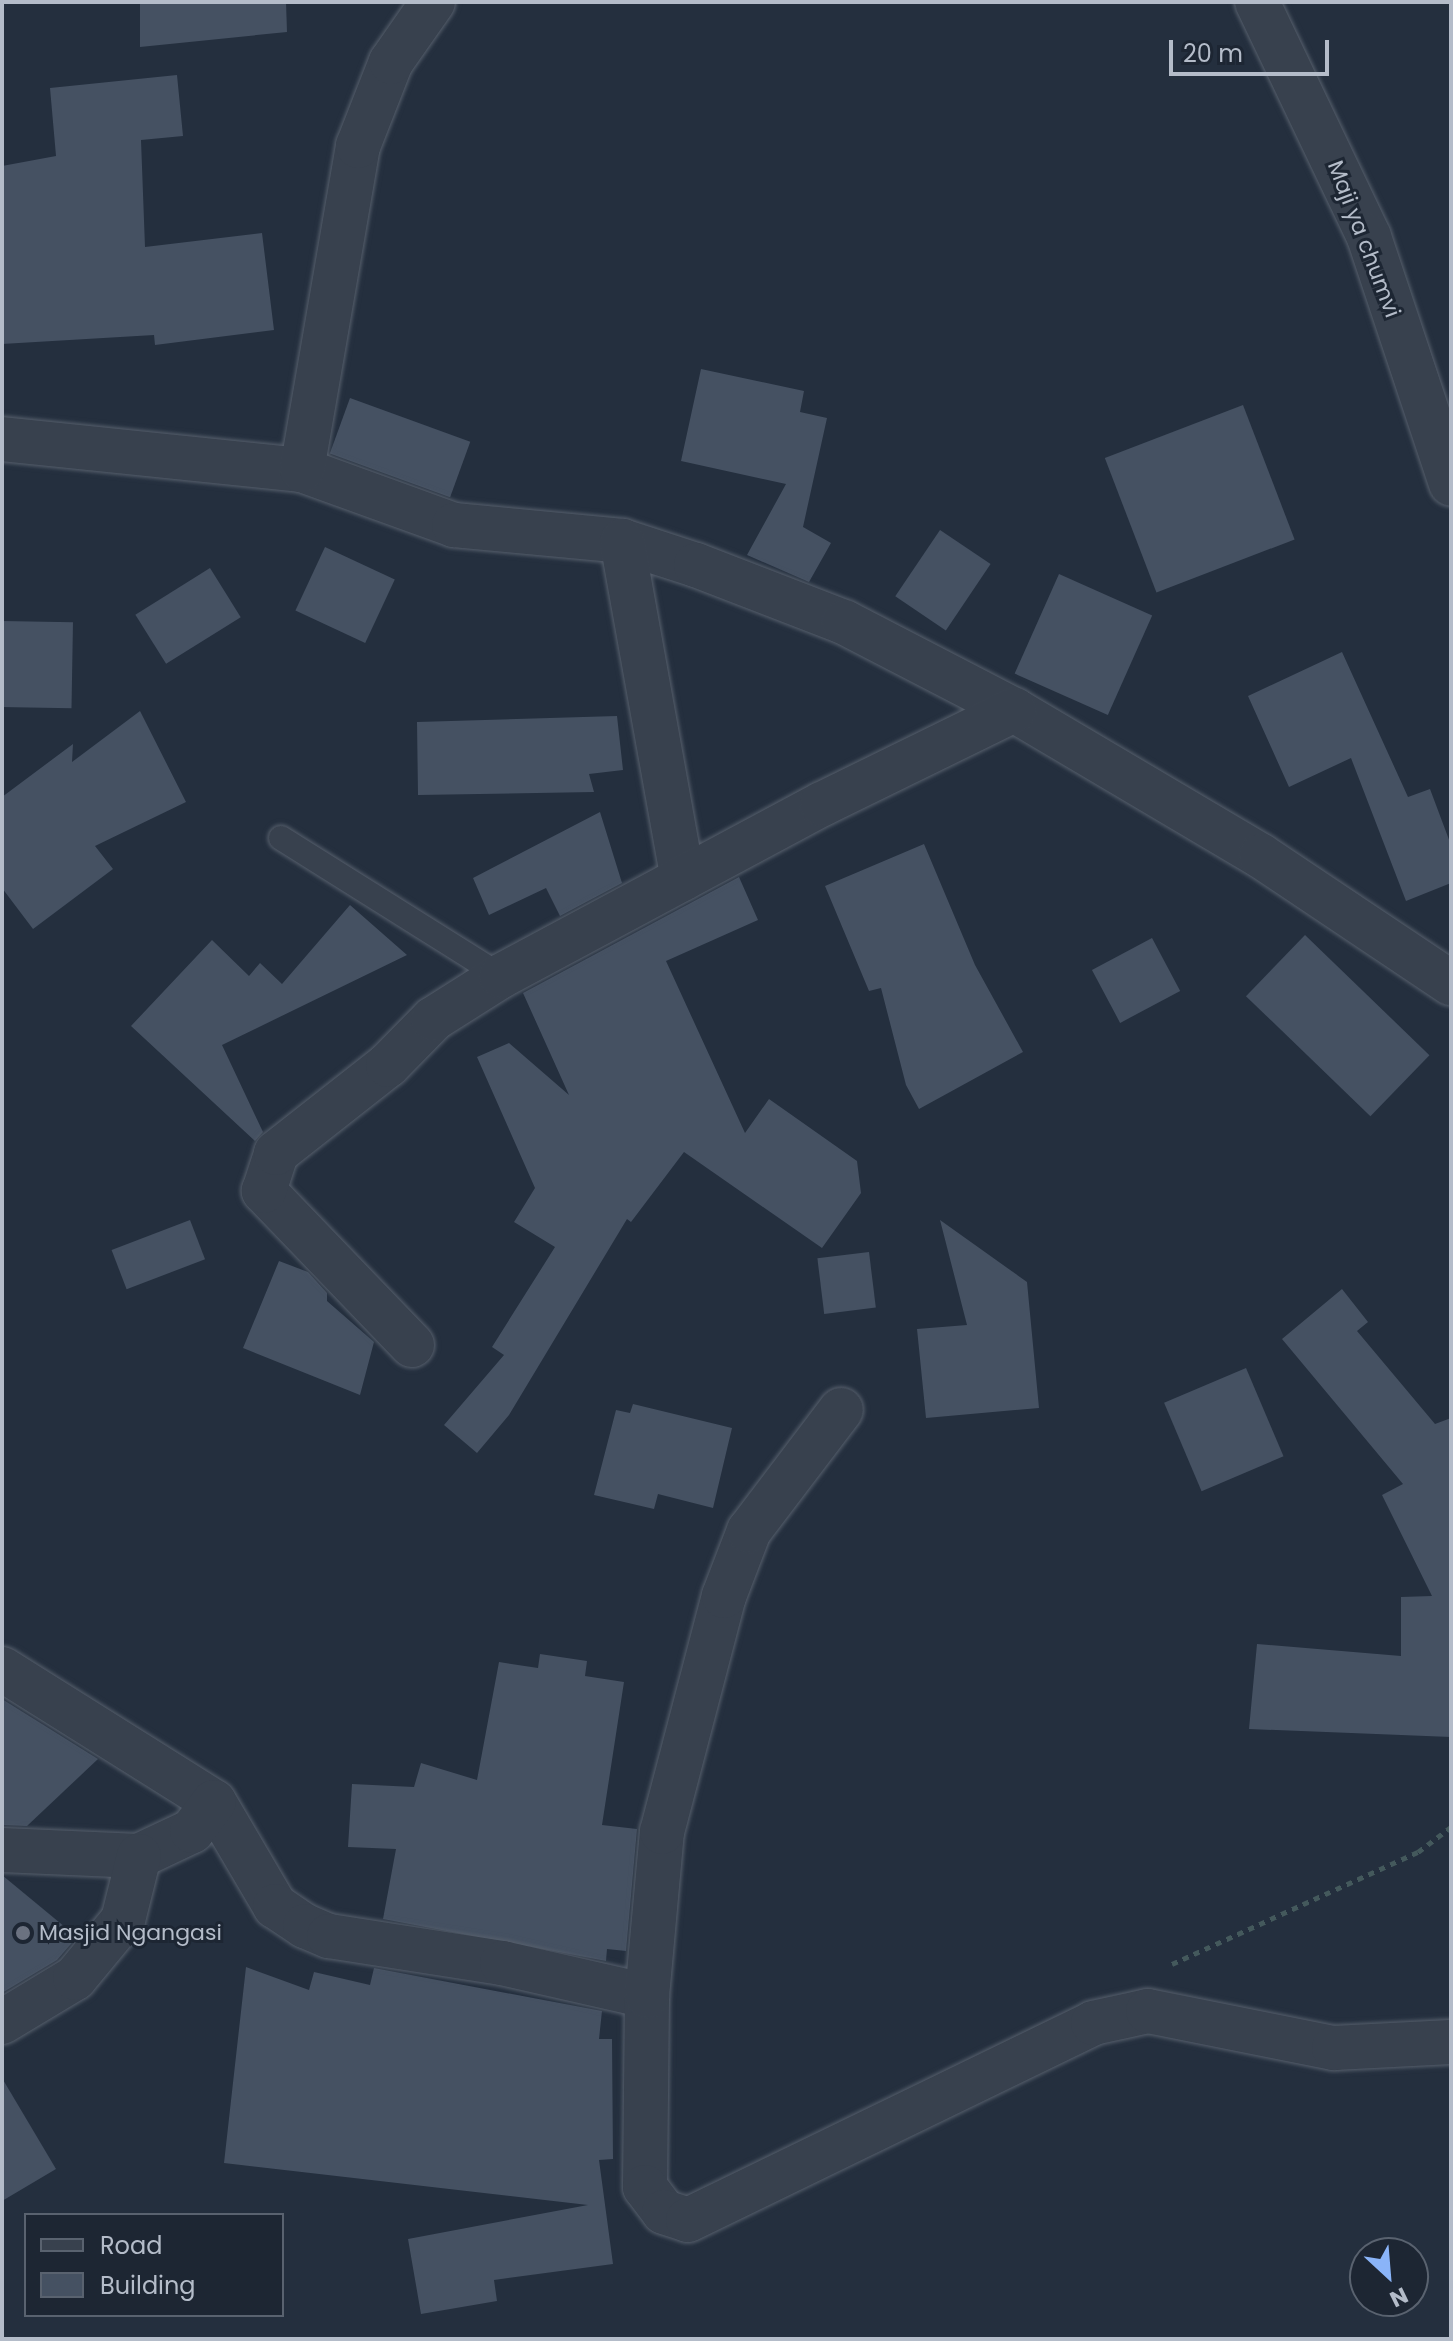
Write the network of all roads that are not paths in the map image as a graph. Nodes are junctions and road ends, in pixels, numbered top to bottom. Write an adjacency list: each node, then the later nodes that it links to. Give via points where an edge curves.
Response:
1 (433, 2): 4 (street, via 391,62 358,146)
2 (1257, 2): 5 (street, Maji ya chumvi, via 1369,237)
3 (2, 439): 4 (street)
4 (302, 470): 6 (street, via 454,525)
5 (1451, 484)
6 (622, 541): 7 (street, via 844,622); 9 (street)
7 (1014, 710): 9 (street); 11 (street, via 1261,856)
8 (281, 838): 10 (lane)
9 (683, 879): 10 (street)
10 (501, 976): 12 (street, via 433,1019 388,1065 276,1153 264,1191)
11 (1451, 983)
12 (412, 1345)
13 (841, 1410): 18 (street, via 749,1531 724,1596 662,1832)
14 (2, 1669): 15 (street)
15 (214, 1802): 17 (street, via 192,1831); 18 (street, via 275,1906 305,1926 329,1936 502,1963)
16 (2, 1850): 17 (street)
17 (139, 1856): 19 (street, via 123,1920 85,1966)
18 (647, 1996): 20 (street, via 645,2187 664,2212 688,2220 1093,2023 1148,2011 1334,2048)
19 (2, 2022)
20 (1451, 2042)

